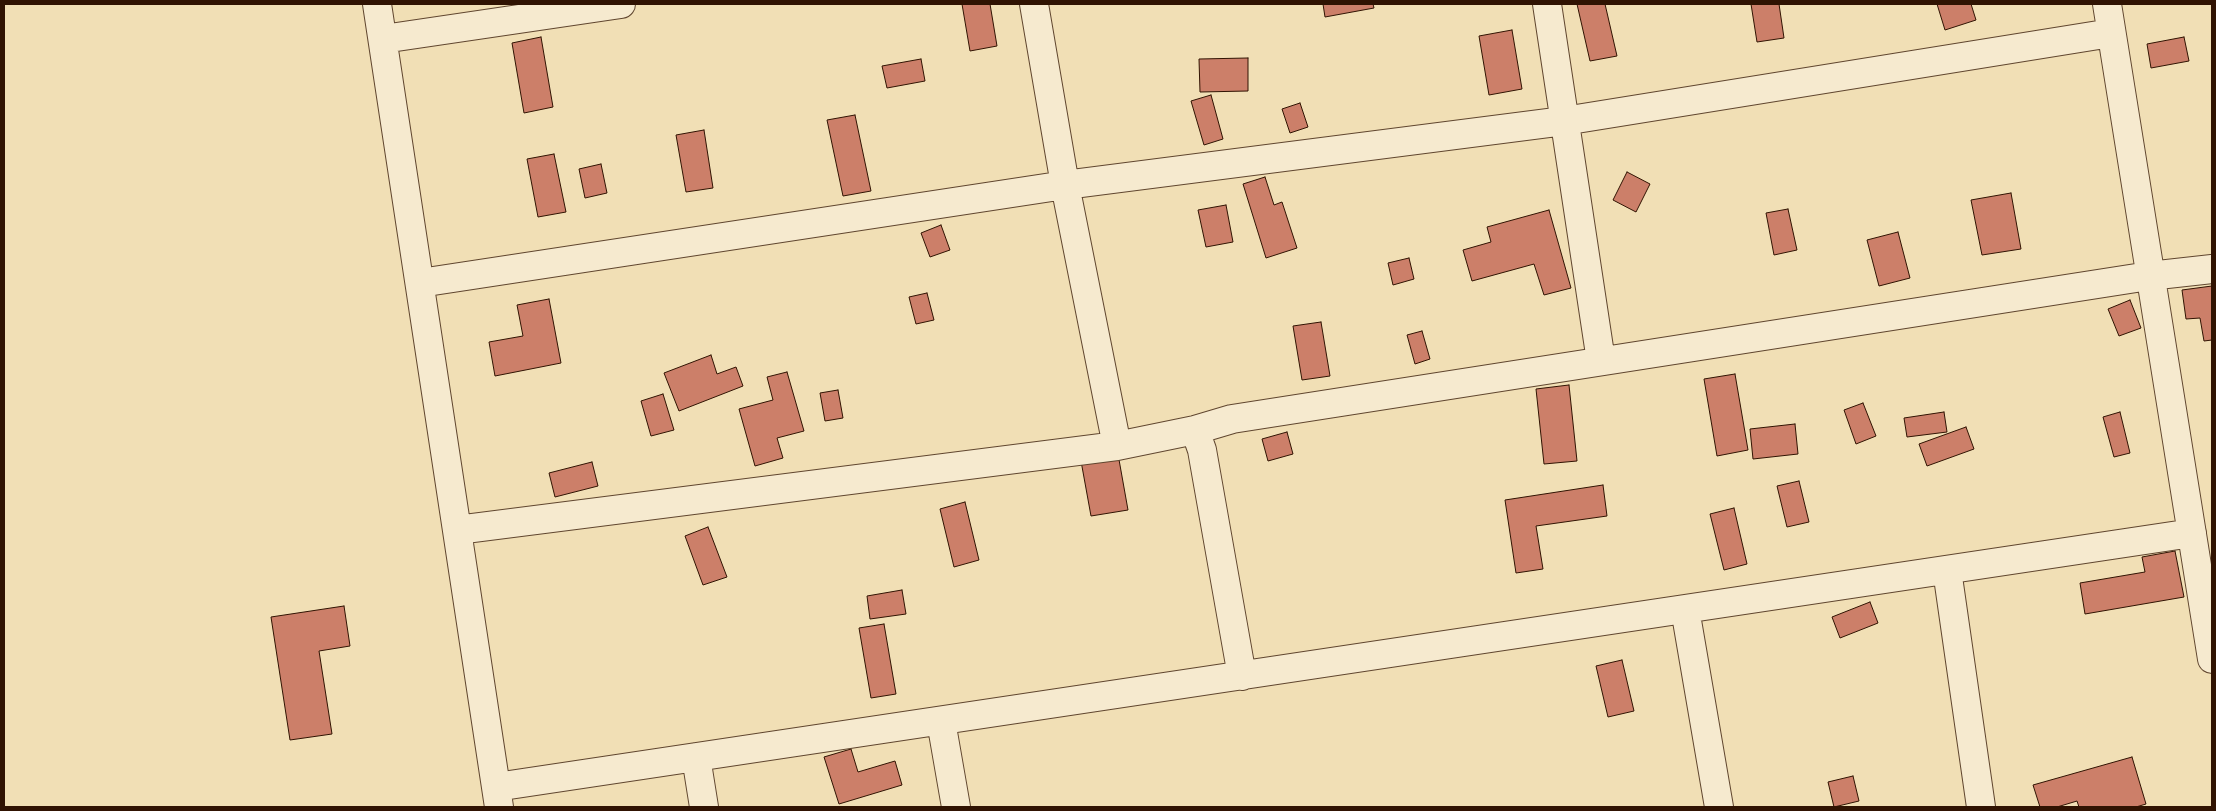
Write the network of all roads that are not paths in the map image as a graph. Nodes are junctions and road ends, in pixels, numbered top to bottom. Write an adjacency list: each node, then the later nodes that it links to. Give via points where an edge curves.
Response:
1 (377, 4): 7 (street)
2 (621, 4): 7 (street)
3 (1034, 4): 9 (street)
4 (1546, 4): 8 (street)
5 (2106, 4): 6 (street)
6 (2111, 33): 8 (street); 11 (street)
7 (383, 39): 12 (street)
8 (1564, 121): 9 (street); 13 (street)
9 (1065, 185): 12 (street); 15 (street)
10 (2212, 269): 11 (street)
11 (2149, 276): 13 (street); 17 (street)
12 (420, 283): 16 (street)
13 (1601, 361): 14 (street, via 1232,419)
14 (1195, 430): 15 (street); 21 (street, via 1202,450)
15 (1117, 446): 16 (street)
16 (457, 530): 24 (street)
17 (2192, 533): 18 (street); 20 (street)
18 (1947, 570): 19 (street); 28 (street)
19 (1685, 609): 21 (street); 27 (street)
20 (2212, 659)
21 (1242, 676): 22 (street)
22 (941, 720): 23 (street); 26 (street)
23 (696, 757): 24 (street); 25 (street)
24 (498, 797)
25 (704, 807)
26 (956, 807)
27 (1719, 807)
28 (1981, 807)

